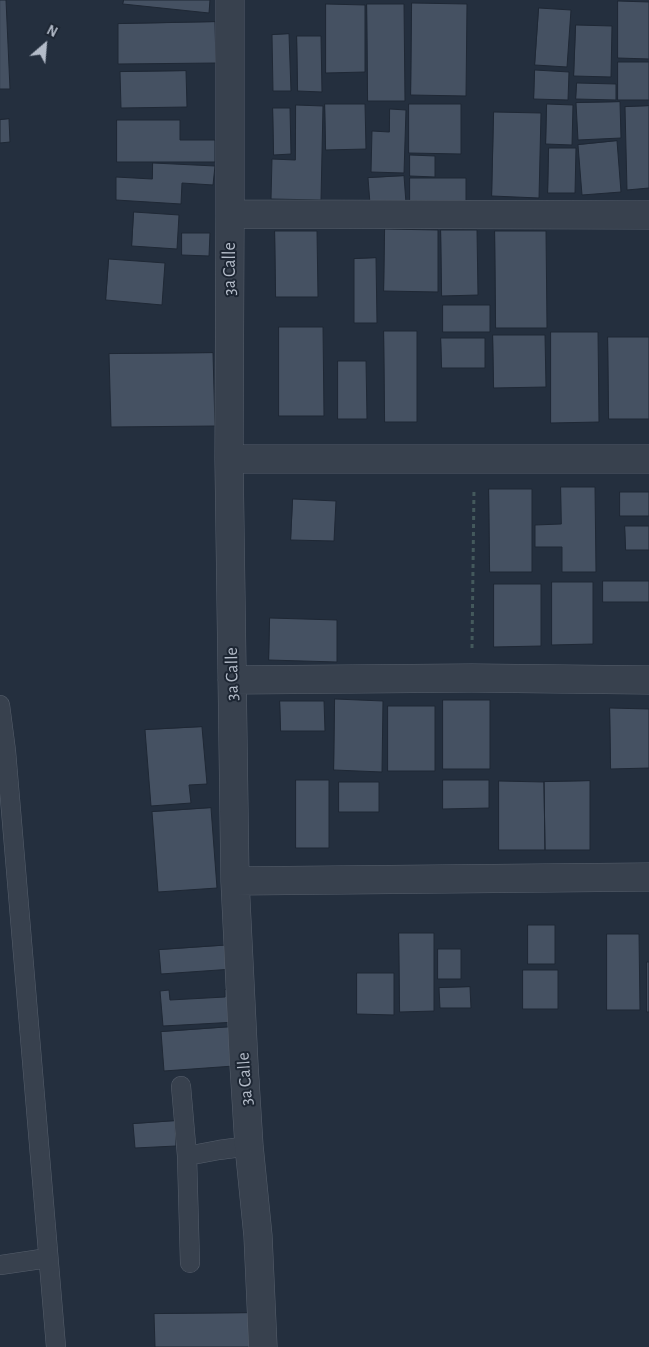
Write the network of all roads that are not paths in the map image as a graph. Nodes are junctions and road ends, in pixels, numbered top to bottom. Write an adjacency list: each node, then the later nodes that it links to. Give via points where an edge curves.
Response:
1 (230, 0): 2 (street, 3a Calle)
2 (230, 214): 3 (street); 4 (street, 3a Calle)
3 (649, 215)
4 (229, 459): 5 (street); 6 (street, 3a Calle)
5 (649, 459)
6 (232, 680): 7 (street); 12 (street, 3a Calle)
7 (649, 680)
8 (0, 705): 9 (lane)
9 (3, 751): 10 (lane)
10 (5, 807): 16 (lane)
11 (649, 877): 12 (street)
12 (235, 882): 14 (street, 3a Calle)
13 (181, 1086): 15 (lane)
14 (249, 1146): 15 (lane); 20 (street, 3a Calle, via 258,1236)
15 (187, 1156): 17 (lane)
16 (48, 1258): 18 (lane); 19 (lane)
17 (190, 1263)
18 (0, 1265)
19 (56, 1347)
20 (263, 1347)

